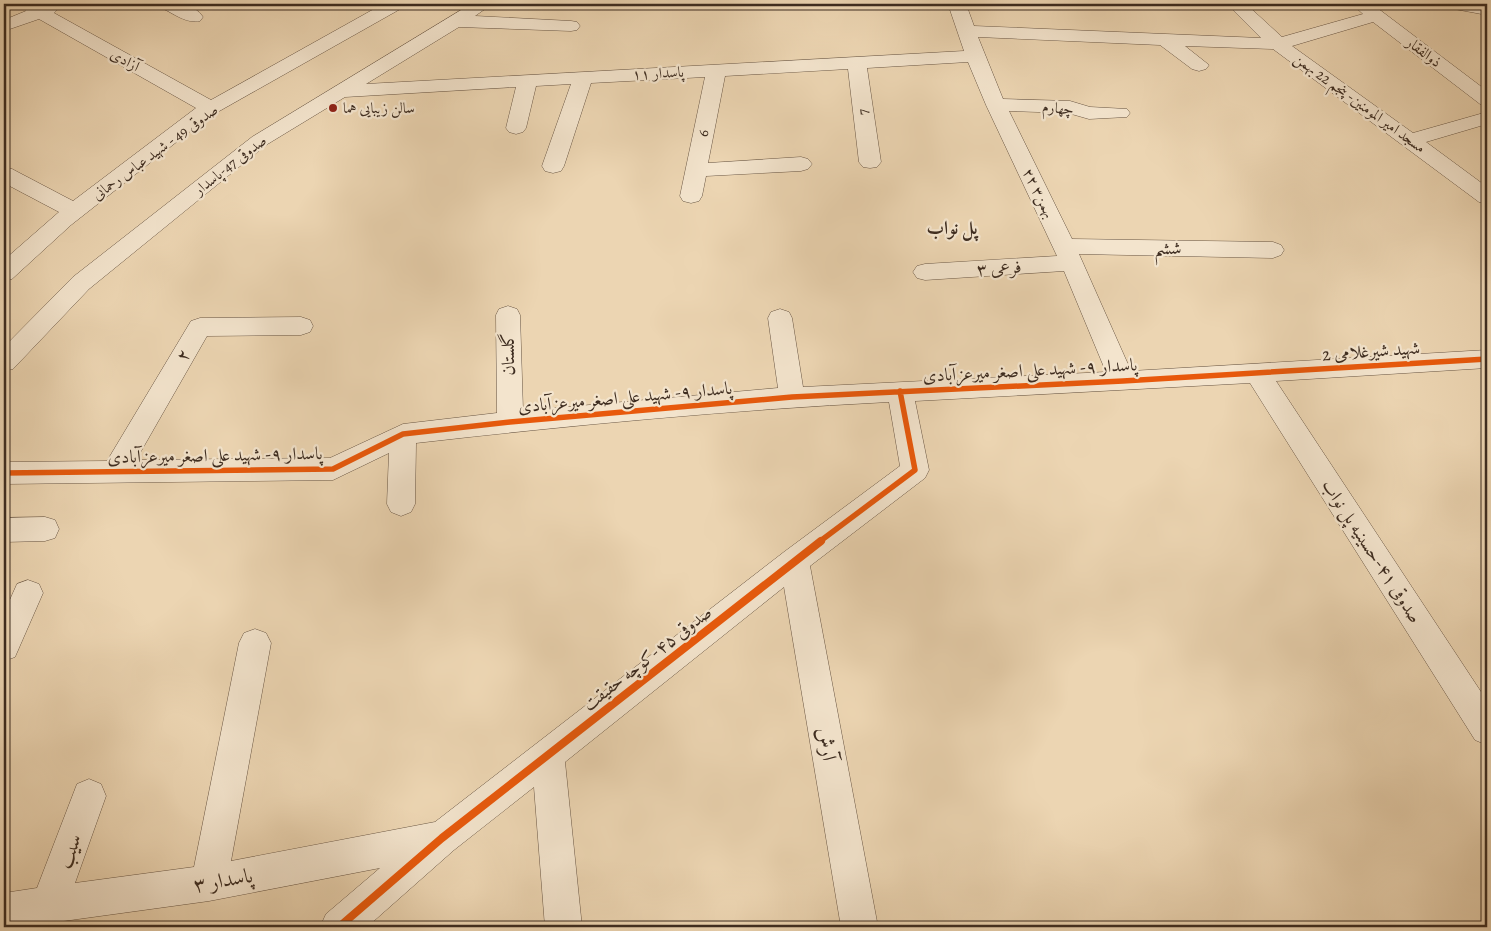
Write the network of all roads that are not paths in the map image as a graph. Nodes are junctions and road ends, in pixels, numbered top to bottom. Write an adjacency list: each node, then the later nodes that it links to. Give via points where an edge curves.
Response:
1 (61, 4): 8 (street)
2 (168, 4): 11 (street)
3 (396, 4): 27 (street, صدوقی 49 - شهید عباس رحمانی)
4 (483, 4): 12 (street, صدوقی 47-پاسدار)
5 (957, 4): 15 (street, ۲۲ بهمن۳)
6 (1236, 4): 17 (street, مسجد امیر المومنین- پنجم 22 بهمن)
7 (1455, 4): 10 (street)
8 (32, 8): 13 (street); 27 (street, آزادی)
9 (1368, 10): 17 (street); 25 (street, ذوالفقار)
10 (1487, 10)
11 (194, 17)
12 (455, 21): 14 (street); 24 (street, صدوقی 47-پاسدار)
13 (4, 26)
14 (571, 26)
15 (968, 31): 16 (street); 18 (street, ۲۲ بهمن۳)
16 (1168, 41): 17 (street); 20 (street)
17 (1278, 44): 31 (street, مسجد امیر المومنین- پنجم 22 بهمن)
18 (975, 56): 19 (street, پاسدار ۱۱); 26 (street, ۲۲ بهمن۳)
19 (858, 62): 21 (street, پاسدار ۱۱); 32 (street, 7)
20 (1199, 65)
21 (716, 70): 22 (street, پاسدار ۱۱); 35 (street, 6)
22 (583, 77): 23 (street, پاسدار ۱۱); 34 (street)
23 (528, 80): 24 (street, پاسدار ۱۱); 30 (street)
24 (342, 91): 50 (street, صدوقی 47-پاسدار, via 260,141 81,283)
25 (1487, 100)
26 (996, 105): 28 (street, چهارم, via 1070,107 1089,113); 43 (street, ۲۲ بهمن۳)
27 (211, 108): 39 (street, صدوقی 49 - شهید عباس رحمانی)
28 (1120, 113)
29 (1487, 118): 31 (street)
30 (516, 128)
31 (1411, 140): 37 (street, مسجد امیر المومنین- پنجم 22 بهمن)
32 (870, 162)
33 (801, 164): 35 (street)
34 (553, 166)
35 (696, 170): 38 (street, 6)
36 (4, 174): 39 (street)
37 (1482, 189)
38 (691, 196)
39 (74, 211): 42 (street, صدوقی 49 - شهید عباس رحمانی)
40 (4, 241): 42 (street)
41 (1273, 250): 43 (street, ششم)
42 (27, 252): 45 (street, صدوقی 49 - شهید عباس رحمانی)
43 (1068, 254): 44 (street, فرعی ۳); 52 (street, ۲۲ بهمن۳)
44 (925, 272)
45 (4, 273)
46 (508, 316): 55 (street, گلستان)
47 (780, 318): 54 (street)
48 (301, 326): 57 (street, ۲, via 200,327)
49 (1487, 359): 51 (street, شهید شیرغلامی 2)
50 (4, 362)
51 (1257, 373): 52 (street, پاسدار ۹- شهید علی اصغر میرعزآبادی); 66 (street, صدوقی ۴۱-حسینیه پل نواب)
52 (1124, 381): 53 (street, پاسدار ۹- شهید علی اصغر میرعزآبادی)
53 (900, 391): 54 (street, پاسدار ۹- شهید علی اصغر میرعزآبادی); 62 (street, صدوقی ۴۵-کوچه حقیقت, via 915,470)
54 (792, 397): 55 (street, پاسدار ۹- شهید علی اصغر میرعزآبادی)
55 (510, 422): 56 (street, پاسدار ۹- شهید علی اصغر میرعزآبادی)
56 (403, 434): 57 (street, پاسدار ۹- شهید علی اصغر میرعزآبادی, via 333,469); 59 (street)
57 (115, 472): 58 (street, پاسدار ۹- شهید علی اصغر میرعزآبادی)
58 (4, 473)
59 (400, 504)
60 (45, 529): 61 (street)
61 (4, 530)
62 (794, 561): 67 (street, صدوقی ۴۵-کوچه حقیقت); 75 (street, آرش)
63 (28, 593): 65 (street)
64 (255, 643): 70 (street)
65 (4, 647)
66 (1487, 729)
67 (548, 756): 69 (street, صدوقی ۴۵-کوچه حقیقت); 74 (street)
68 (89, 796): 71 (street, سیب)
69 (442, 838): 70 (street, پاسدار ۳); 73 (street, صدوقی ۴۵-کوچه حقیقت)
70 (209, 883): 71 (street, پاسدار ۳)
71 (49, 905): 72 (street, پاسدار ۳)
72 (4, 911)
73 (339, 927)
74 (564, 927)
75 (860, 927)

